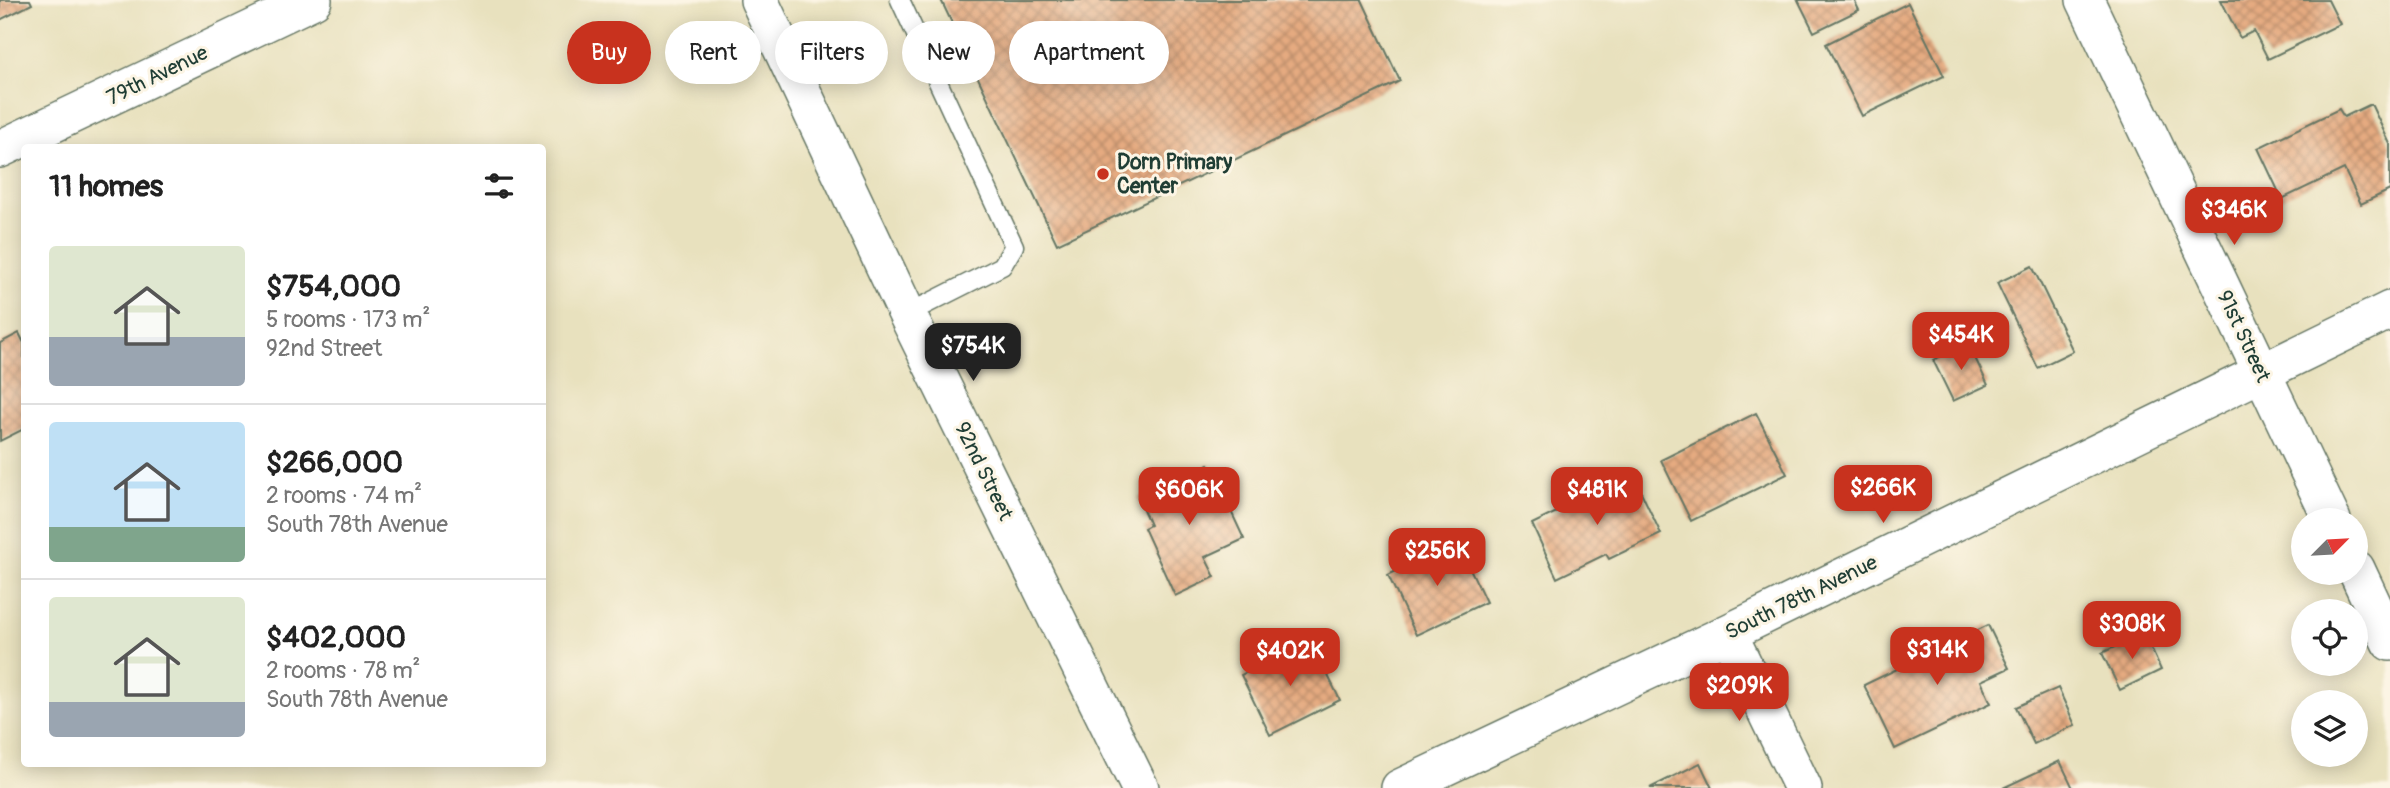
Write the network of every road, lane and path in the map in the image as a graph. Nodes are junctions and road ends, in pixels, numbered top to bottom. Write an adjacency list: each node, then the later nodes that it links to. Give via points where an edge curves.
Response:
1 (313, 0): 5 (street, 79th Avenue)
2 (759, 0): 7 (street, 92nd Street)
3 (900, 0): 7 (lane, via 1014,246 1002,266)
4 (2085, 0): 8 (street, 91st Street)
5 (0, 149)
6 (2390, 310): 8 (street, South 78th Avenue)
7 (907, 314): 13 (street, 92nd Street)
8 (2262, 372): 9 (street, 91st Street); 11 (street, South 78th Avenue)
9 (2326, 508)
10 (2363, 585): 12 (street)
11 (1728, 633): 14 (street, South 78th Avenue); 15 (street)
12 (2390, 642)
13 (1140, 788)
14 (1400, 788)
15 (1803, 788)

